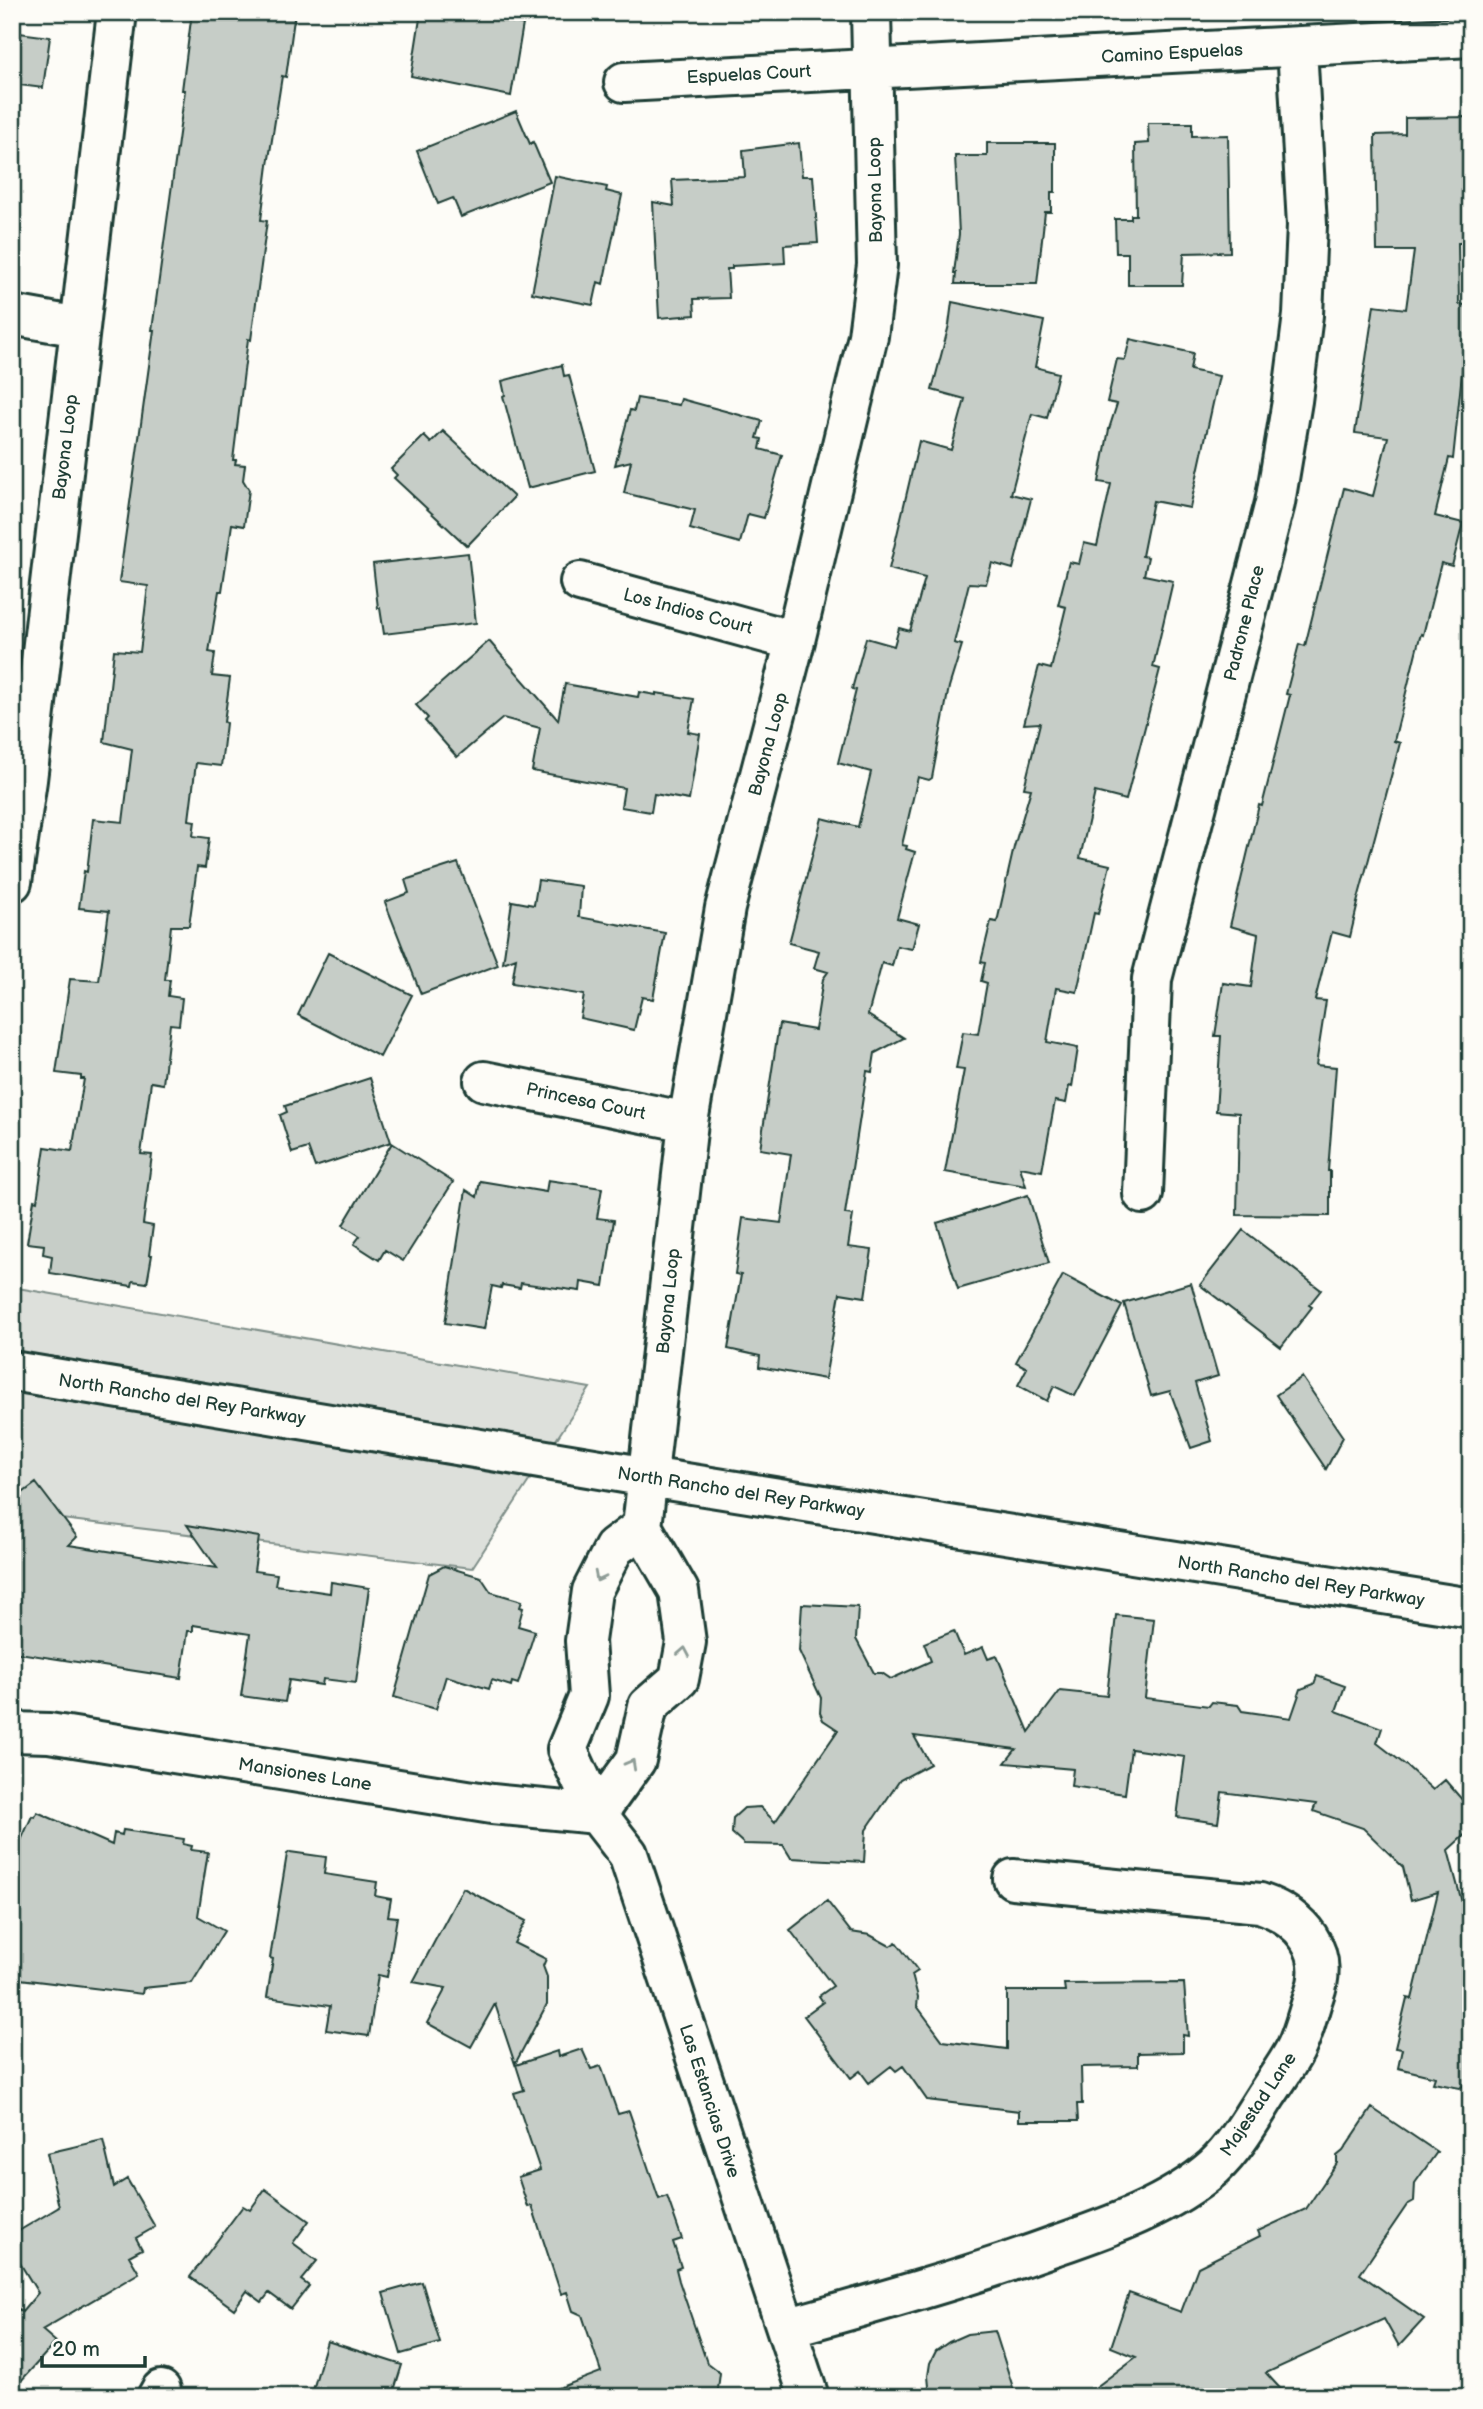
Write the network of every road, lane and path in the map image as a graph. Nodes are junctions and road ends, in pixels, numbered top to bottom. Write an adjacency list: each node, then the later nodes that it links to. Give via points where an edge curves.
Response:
1 (117, 12): 8 (street, Bayona Loop)
2 (871, 12): 5 (street, Bayona Loop)
3 (1471, 37): 4 (street, Camino Espuelas)
4 (1297, 47): 5 (street, Camino Espuelas); 15 (street, Padrone Place, via 1307,225 1303,315 1292,401 1275,503 1152,979)
5 (873, 67): 6 (street, Espuelas Court); 10 (street, Bayona Loop, via 877,265 868,336)
6 (624, 82)
7 (12, 315): 8 (street)
8 (79, 327): 11 (street, Bayona Loop)
9 (580, 582): 10 (street, Los Indios Court)
10 (795, 641): 14 (street, Bayona Loop, via 726,908)
11 (20, 779): 12 (street, Bayona Loop)
12 (12, 882)
13 (484, 1081): 14 (street, Princesa Court)
14 (688, 1122): 17 (street, Bayona Loop)
15 (1143, 1194)
16 (12, 1371): 17 (street, North Rancho del Rey Parkway)
17 (648, 1477): 18 (street); 19 (street, North Rancho del Rey Parkway)
18 (642, 1527): 20 (street, Las Estancias Drive, one-way to 20, via 614,1548 592,1591 586,1641); 21 (street, one-way to 18, via 679,1679 687,1642 679,1591)
19 (1471, 1608)
20 (589, 1696): 21 (street); 23 (street, Las Estancias Drive, via 566,1749)
21 (648, 1706): 23 (street, one-way to 21, via 636,1760)
22 (12, 1732): 23 (street, Mansiones Lane, via 48,1733 492,1804)
23 (597, 1814): 25 (street, Las Estancias Drive, via 628,1854)
24 (1013, 1879): 25 (street, Majestad Lane, via 1260,1903 1293,1918 1314,1947 1320,1980 1296,2049 1234,2145 1216,2165 1172,2197 1112,2226 999,2266)
25 (786, 2328): 26 (street, Las Estancias Drive)
26 (809, 2397)

